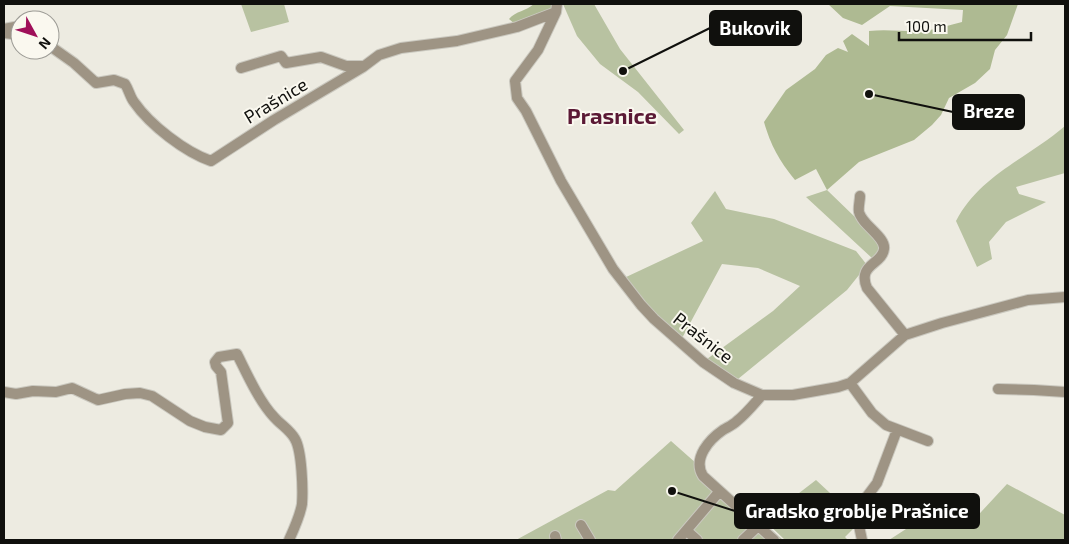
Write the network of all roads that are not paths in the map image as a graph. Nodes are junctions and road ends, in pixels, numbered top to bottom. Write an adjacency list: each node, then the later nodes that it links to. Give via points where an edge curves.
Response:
1 (557, 8): 3 (street, Prašnice, via 517,27 457,41 401,48 379,55); 12 (street, Prašnice, via 538,50 515,81 517,98 613,269 654,320 734,383)
2 (60, 53): 3 (street, Prašnice, via 96,83 114,80 125,84 133,101 158,127 197,156 210,161)
3 (363, 66): 4 (street, via 346,66 321,57 286,64 281,56)
4 (241, 68)
5 (860, 196): 7 (street, via 859,211 885,247 881,257 866,271 865,283)
6 (1065, 297): 7 (street, Prašnice, via 1028,300)
7 (905, 335): 8 (street, Prašnice)
8 (850, 383): 12 (street, Prašnice, via 819,392); 13 (street, via 872,412)
9 (998, 389): 11 (street)
10 (4, 392): 19 (street, via 56,392 72,388 98,400 124,394 152,396 190,421 221,430 228,423 221,372 215,362 219,357 237,354 264,404 296,441 301,467 302,505)
11 (1065, 392)
12 (762, 395): 15 (street, via 736,422 707,444 700,458 700,472)
13 (897, 430): 14 (street); 25 (street, via 877,483 858,512)
14 (928, 441)
15 (719, 492): 17 (street); 18 (street)
16 (581, 525): 20 (street)
17 (758, 526): 23 (street); 24 (street)
18 (687, 531): 21 (street); 22 (street)
19 (289, 540)
20 (590, 540)
21 (678, 540)
22 (697, 540)
23 (743, 540)
24 (774, 540)
25 (862, 540)

